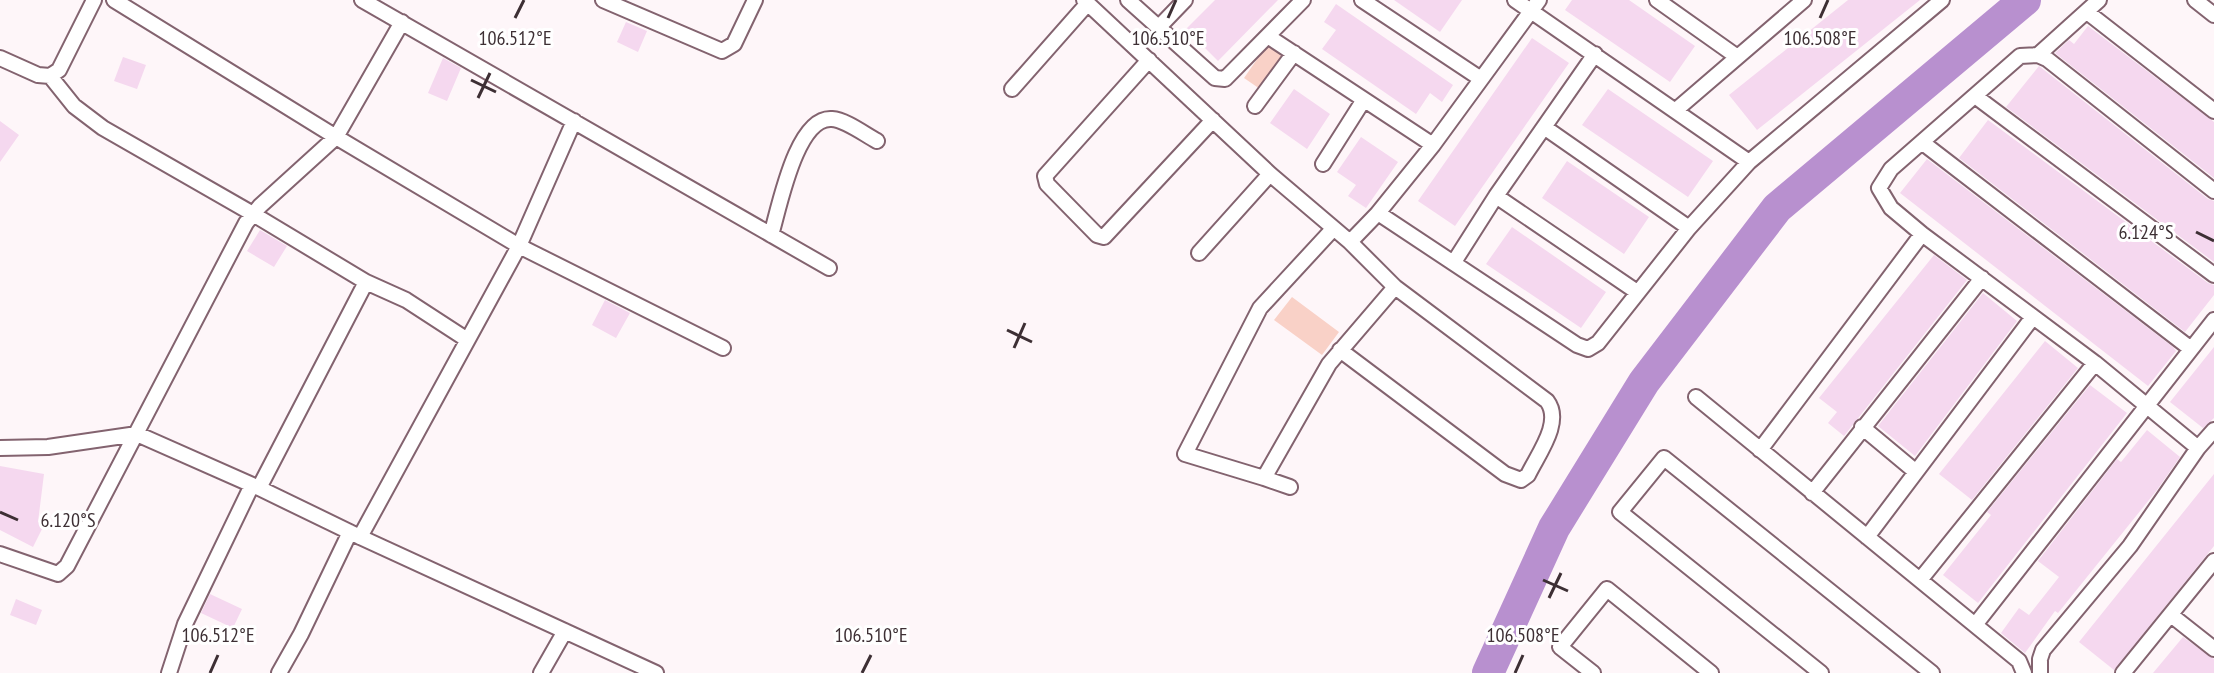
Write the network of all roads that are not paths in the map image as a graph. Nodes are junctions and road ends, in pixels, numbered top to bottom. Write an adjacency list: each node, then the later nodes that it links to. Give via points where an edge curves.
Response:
1 (94, 0): 29 (street, via 66,58)
2 (114, 0): 40 (street)
3 (362, 0): 20 (street)
4 (603, 0): 5 (street, via 722,51 734,44)
5 (755, 0)
6 (1128, 0): 21 (street)
7 (1185, 0): 21 (street)
8 (1303, 0): 22 (street)
9 (1362, 0): 30 (street)
10 (1515, 0): 17 (street)
11 (1657, 0): 26 (street)
12 (1804, 0): 26 (street)
13 (1942, 0): 44 (street)
14 (2099, 0): 18 (street)
15 (2195, 0): 19 (street)
16 (1086, 2): 28 (street); 31 (street)
17 (1536, 6): 24 (street); 30 (street)
18 (2087, 12): 25 (street); 36 (street)
19 (2214, 15)
20 (402, 22): 38 (street); 40 (street)
21 (1159, 27): 22 (street, via 1215,78 1225,79)
22 (1269, 37): 23 (street)
23 (1294, 53): 33 (street); 34 (street)
24 (1595, 54): 35 (street); 39 (street)
25 (2038, 55): 32 (street, via 2020,56); 47 (street)
26 (1736, 56): 35 (street)
27 (0, 58): 29 (street)
28 (1149, 60): 37 (street); 37 (street, via 1045,176 1097,235 1104,237)
29 (50, 76): 50 (street, via 74,106 103,128)
30 (1481, 79): 43 (street)
31 (1012, 89)
32 (1975, 96): 42 (street); 60 (street)
33 (1363, 101): 43 (street); 45 (street)
34 (1255, 106)
35 (1676, 110): 44 (street)
36 (2214, 111)
37 (1213, 120): 46 (street)
38 (574, 121): 54 (street); 56 (street)
39 (1544, 127): 48 (street); 51 (street)
40 (336, 137): 50 (street); 56 (street)
41 (877, 141): 54 (street, via 835,119 814,126 793,158)
42 (1923, 143): 53 (street, via 1891,169 1879,188 1891,208); 69 (street)
43 (1433, 145): 49 (street)
44 (1749, 162): 51 (street)
45 (1323, 164)
46 (1270, 174): 52 (street); 57 (street)
47 (2214, 191)
48 (1496, 196): 58 (street); 64 (street)
49 (1378, 213): 55 (street); 58 (street)
50 (253, 214): 62 (street); 76 (street)
51 (1689, 228): 64 (street)
52 (1333, 229): 55 (street); 81 (street, via 1260,308 1185,454)
53 (1922, 234): 61 (street); 79 (street)
54 (771, 235): 59 (street)
55 (1350, 242): 63 (street)
56 (519, 246): 67 (street); 68 (street)
57 (1199, 253)
58 (1454, 262): 64 (street, via 1588,349)
59 (829, 268)
60 (2214, 275)
61 (1982, 278): 65 (street); 74 (street)
62 (366, 282): 67 (street, via 406,300); 82 (street)
63 (1395, 287): 70 (street); 70 (street, via 1552,407 1553,419 1528,475 1521,480 1505,474)
64 (1637, 292)
65 (2033, 317): 71 (street); 80 (street)
66 (2214, 320): 69 (street)
67 (466, 339): 85 (street)
68 (723, 348)
69 (2191, 349): 73 (street)
70 (1340, 350): 81 (street)
71 (2095, 363): 73 (street); 89 (street)
72 (1696, 397): 79 (street)
73 (2146, 405): 78 (street); 91 (street)
74 (1862, 427): 80 (street); 84 (street)
75 (2214, 430): 78 (street)
76 (137, 434): 77 (street); 82 (street); 87 (street, via 58,574)
77 (0, 448)
78 (2198, 448): 95 (street, via 2130,546 2043,650)
79 (1760, 450): 84 (street)
80 (1916, 472): 86 (street)
81 (1264, 478): 83 (street)
82 (255, 486): 85 (street); 96 (street, via 185,624)
83 (1290, 487)
84 (1812, 493): 86 (street)
85 (355, 534): 92 (street); 97 (street)
86 (1867, 537): 89 (street)
87 (0, 554)
88 (2214, 561): 90 (street)
89 (1920, 580): 91 (street)
90 (2171, 615): 93 (street); 94 (street)
91 (1975, 625): 104 (street, via 2019,661)
92 (565, 631): 98 (street); 99 (street)
93 (2214, 649)
94 (2130, 671)
95 (2038, 672)
96 (169, 673)
97 (279, 673)
98 (541, 673)
99 (656, 673)
100 (1593, 673): 101 (street, via 1560,647 1607,589)
101 (1711, 673)
102 (1821, 673): 103 (street, via 1620,512 1664,458)
103 (1932, 673)
104 (2024, 673)

